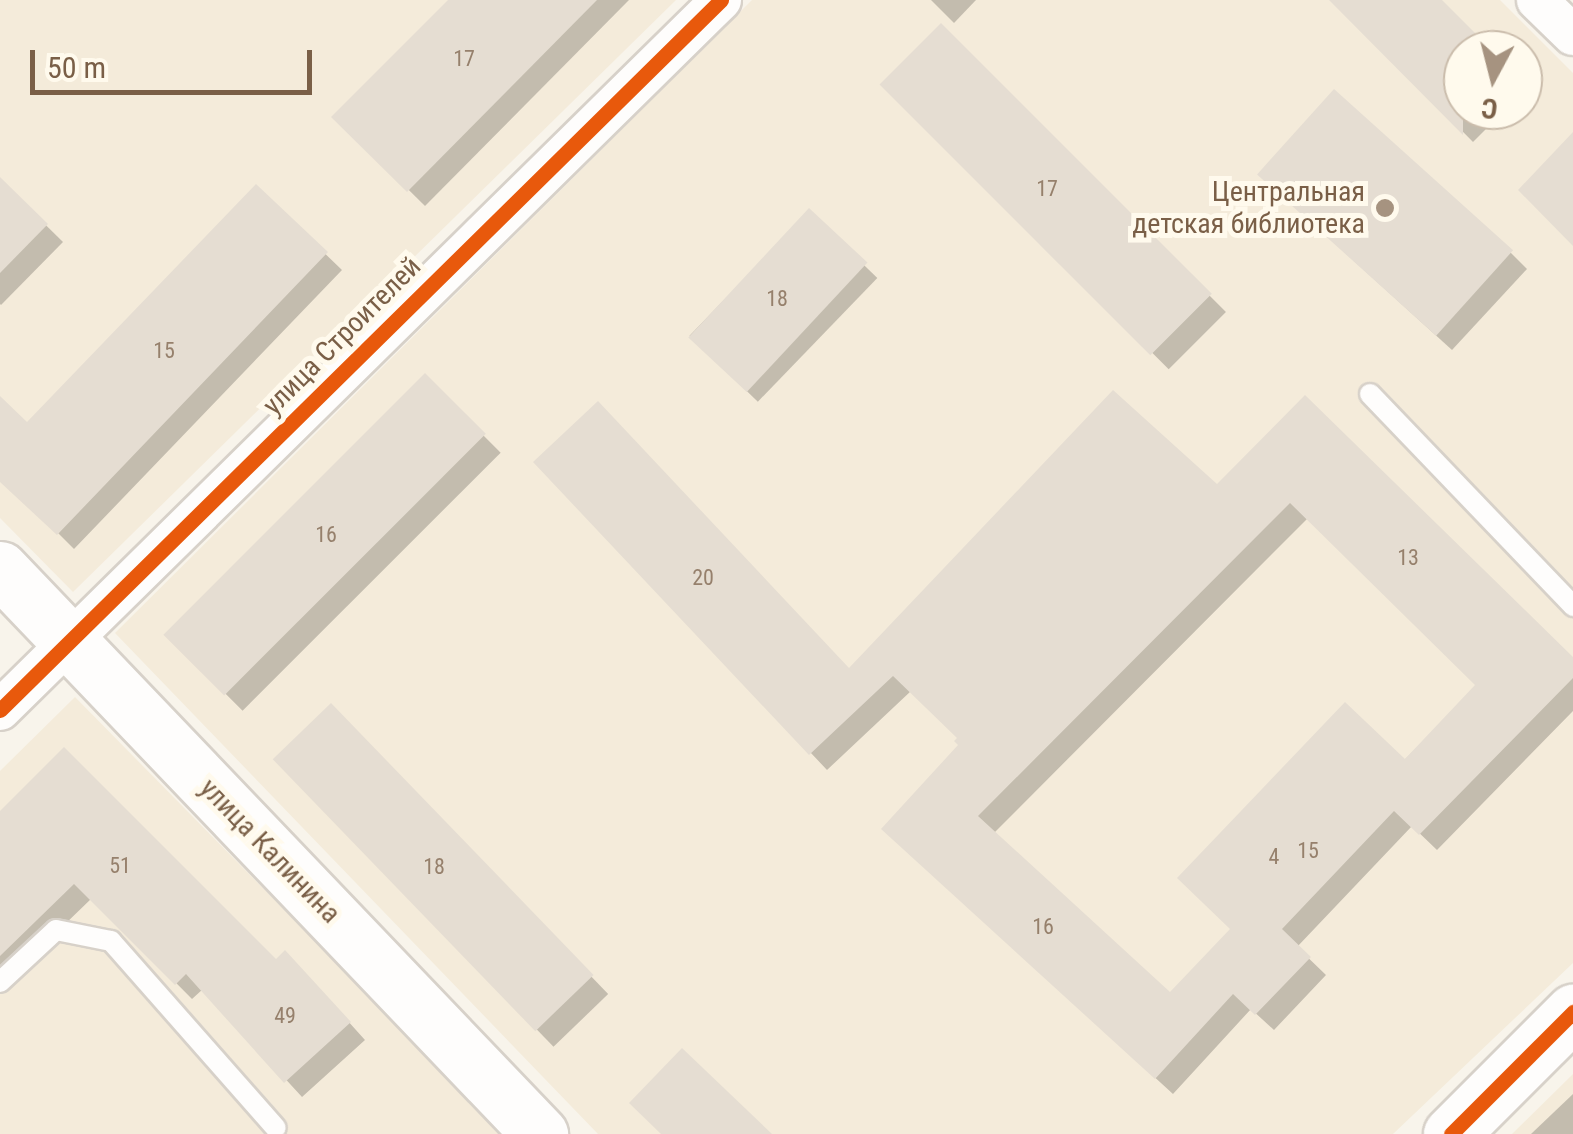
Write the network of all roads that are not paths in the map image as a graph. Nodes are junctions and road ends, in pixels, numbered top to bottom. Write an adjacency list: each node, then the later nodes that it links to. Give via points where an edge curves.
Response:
1 (721, 0): 7 (street, улица Строителей)
2 (1537, 0): 3 (street)
3 (1573, 35)
4 (1370, 394): 6 (lane)
5 (0, 569): 7 (main road, улица Калинина)
6 (1573, 606)
7 (69, 640): 8 (street, улица Строителей); 12 (main road, улица Калинина)
8 (0, 710)
9 (0, 982): 11 (lane, via 56,930 111,941)
10 (1573, 1012): 13 (main road)
11 (276, 1128)
12 (540, 1134)
13 (1451, 1134)

